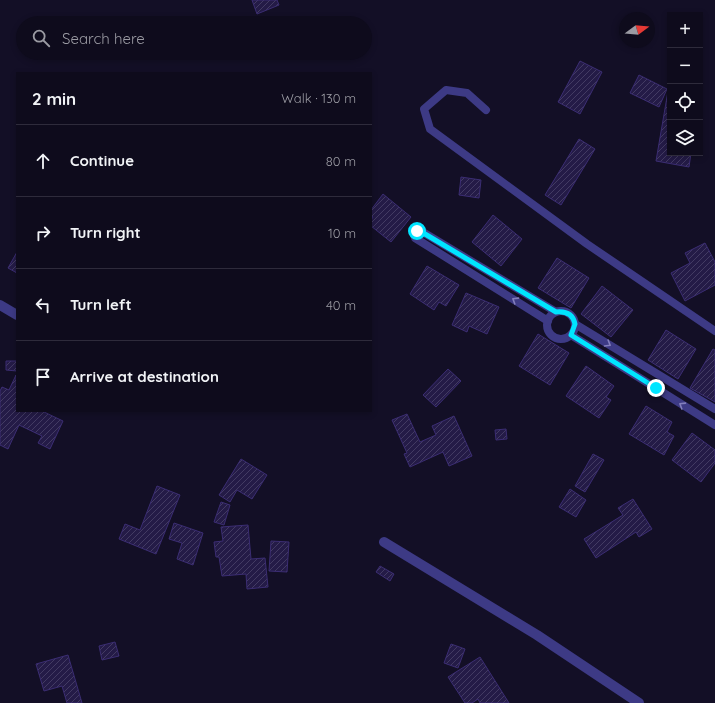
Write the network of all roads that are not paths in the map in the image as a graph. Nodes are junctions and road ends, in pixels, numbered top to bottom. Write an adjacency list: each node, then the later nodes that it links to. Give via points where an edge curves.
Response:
1 (486, 110): 7 (lane, via 467,93 446,90 424,109 430,129 587,244)
2 (0, 305): 4 (street)
3 (556, 312): 5 (lane); 5 (lane, one-way to 3, via 415,238 414,233 420,231); 6 (lane, via 566,312)
4 (16, 314)
5 (548, 321): 8 (lane, via 551,336 561,340)
6 (575, 324): 8 (lane); 9 (lane, one-way to 9)
7 (715, 331)
8 (571, 335): 10 (lane, one-way to 8)
9 (715, 409)
10 (715, 425)
11 (384, 542): 12 (street, via 537,635)
12 (639, 703)

